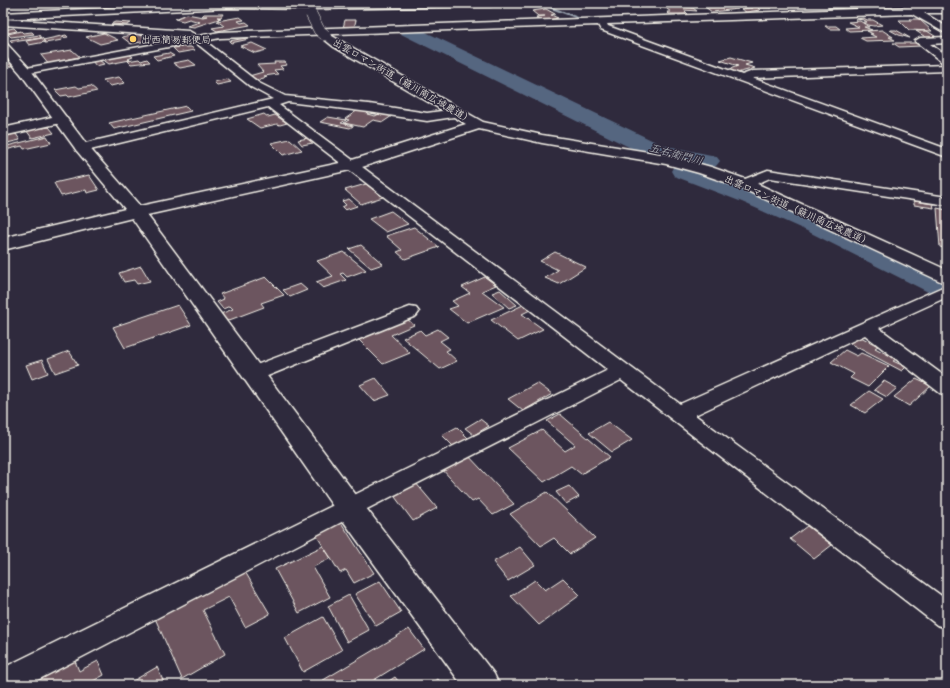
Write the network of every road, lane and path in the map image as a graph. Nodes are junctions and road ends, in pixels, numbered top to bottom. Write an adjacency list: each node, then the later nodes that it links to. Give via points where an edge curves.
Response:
1 (4, 3): 4 (lane)
2 (491, 3): 6 (street)
3 (931, 3): 10 (street)
4 (211, 5): 6 (street); 11 (street)
5 (3, 8): 7 (lane)
6 (311, 8): 26 (street, 出雲ロマン街道（簸川南広域農道）, bridge, via 319,30 338,45)
7 (12, 9)
8 (31, 9): 11 (lane)
9 (912, 10): 10 (street); 13 (street); 15 (street)
10 (945, 10)
11 (102, 12): 12 (street)
12 (3, 16)
13 (600, 21): 16 (street); 23 (street, via 604,28)
14 (3, 22): 16 (street)
15 (947, 31)
16 (218, 36): 17 (street)
17 (197, 39): 22 (street); 24 (street, via 255,85)
18 (947, 40): 20 (street, via 920,42)
19 (3, 46): 22 (street)
20 (947, 61)
21 (947, 68): 23 (street, via 753,74)
22 (25, 71): 27 (street)
23 (743, 78): 31 (street)
24 (284, 100): 25 (street); 26 (street, via 369,108 427,117)
25 (271, 104): 30 (street); 32 (street)
26 (456, 113): 28 (street, 出雲ロマン街道（簸川南広域農道）)
27 (61, 119): 29 (street); 30 (street)
28 (478, 125): 32 (street); 33 (street, 出雲ロマン街道（簸川南広域農道）, via 542,139 667,160)
29 (3, 132)
30 (82, 148): 35 (street)
31 (947, 153)
32 (353, 164): 35 (street); 41 (street)
33 (745, 184): 34 (street, via 768,174); 37 (street, 出雲ロマン街道（簸川南広域農道）)
34 (947, 201)
35 (136, 212): 36 (street); 42 (street)
36 (3, 244)
37 (947, 276)
38 (947, 290): 40 (street)
39 (410, 312): 42 (street)
40 (866, 327): 43 (street); 44 (street)
41 (622, 371): 44 (street); 45 (street)
42 (253, 374): 45 (street)
43 (947, 388)
44 (680, 413): 46 (street)
45 (349, 507): 47 (street); 48 (street)
46 (947, 616)
47 (3, 683)
48 (482, 685)

